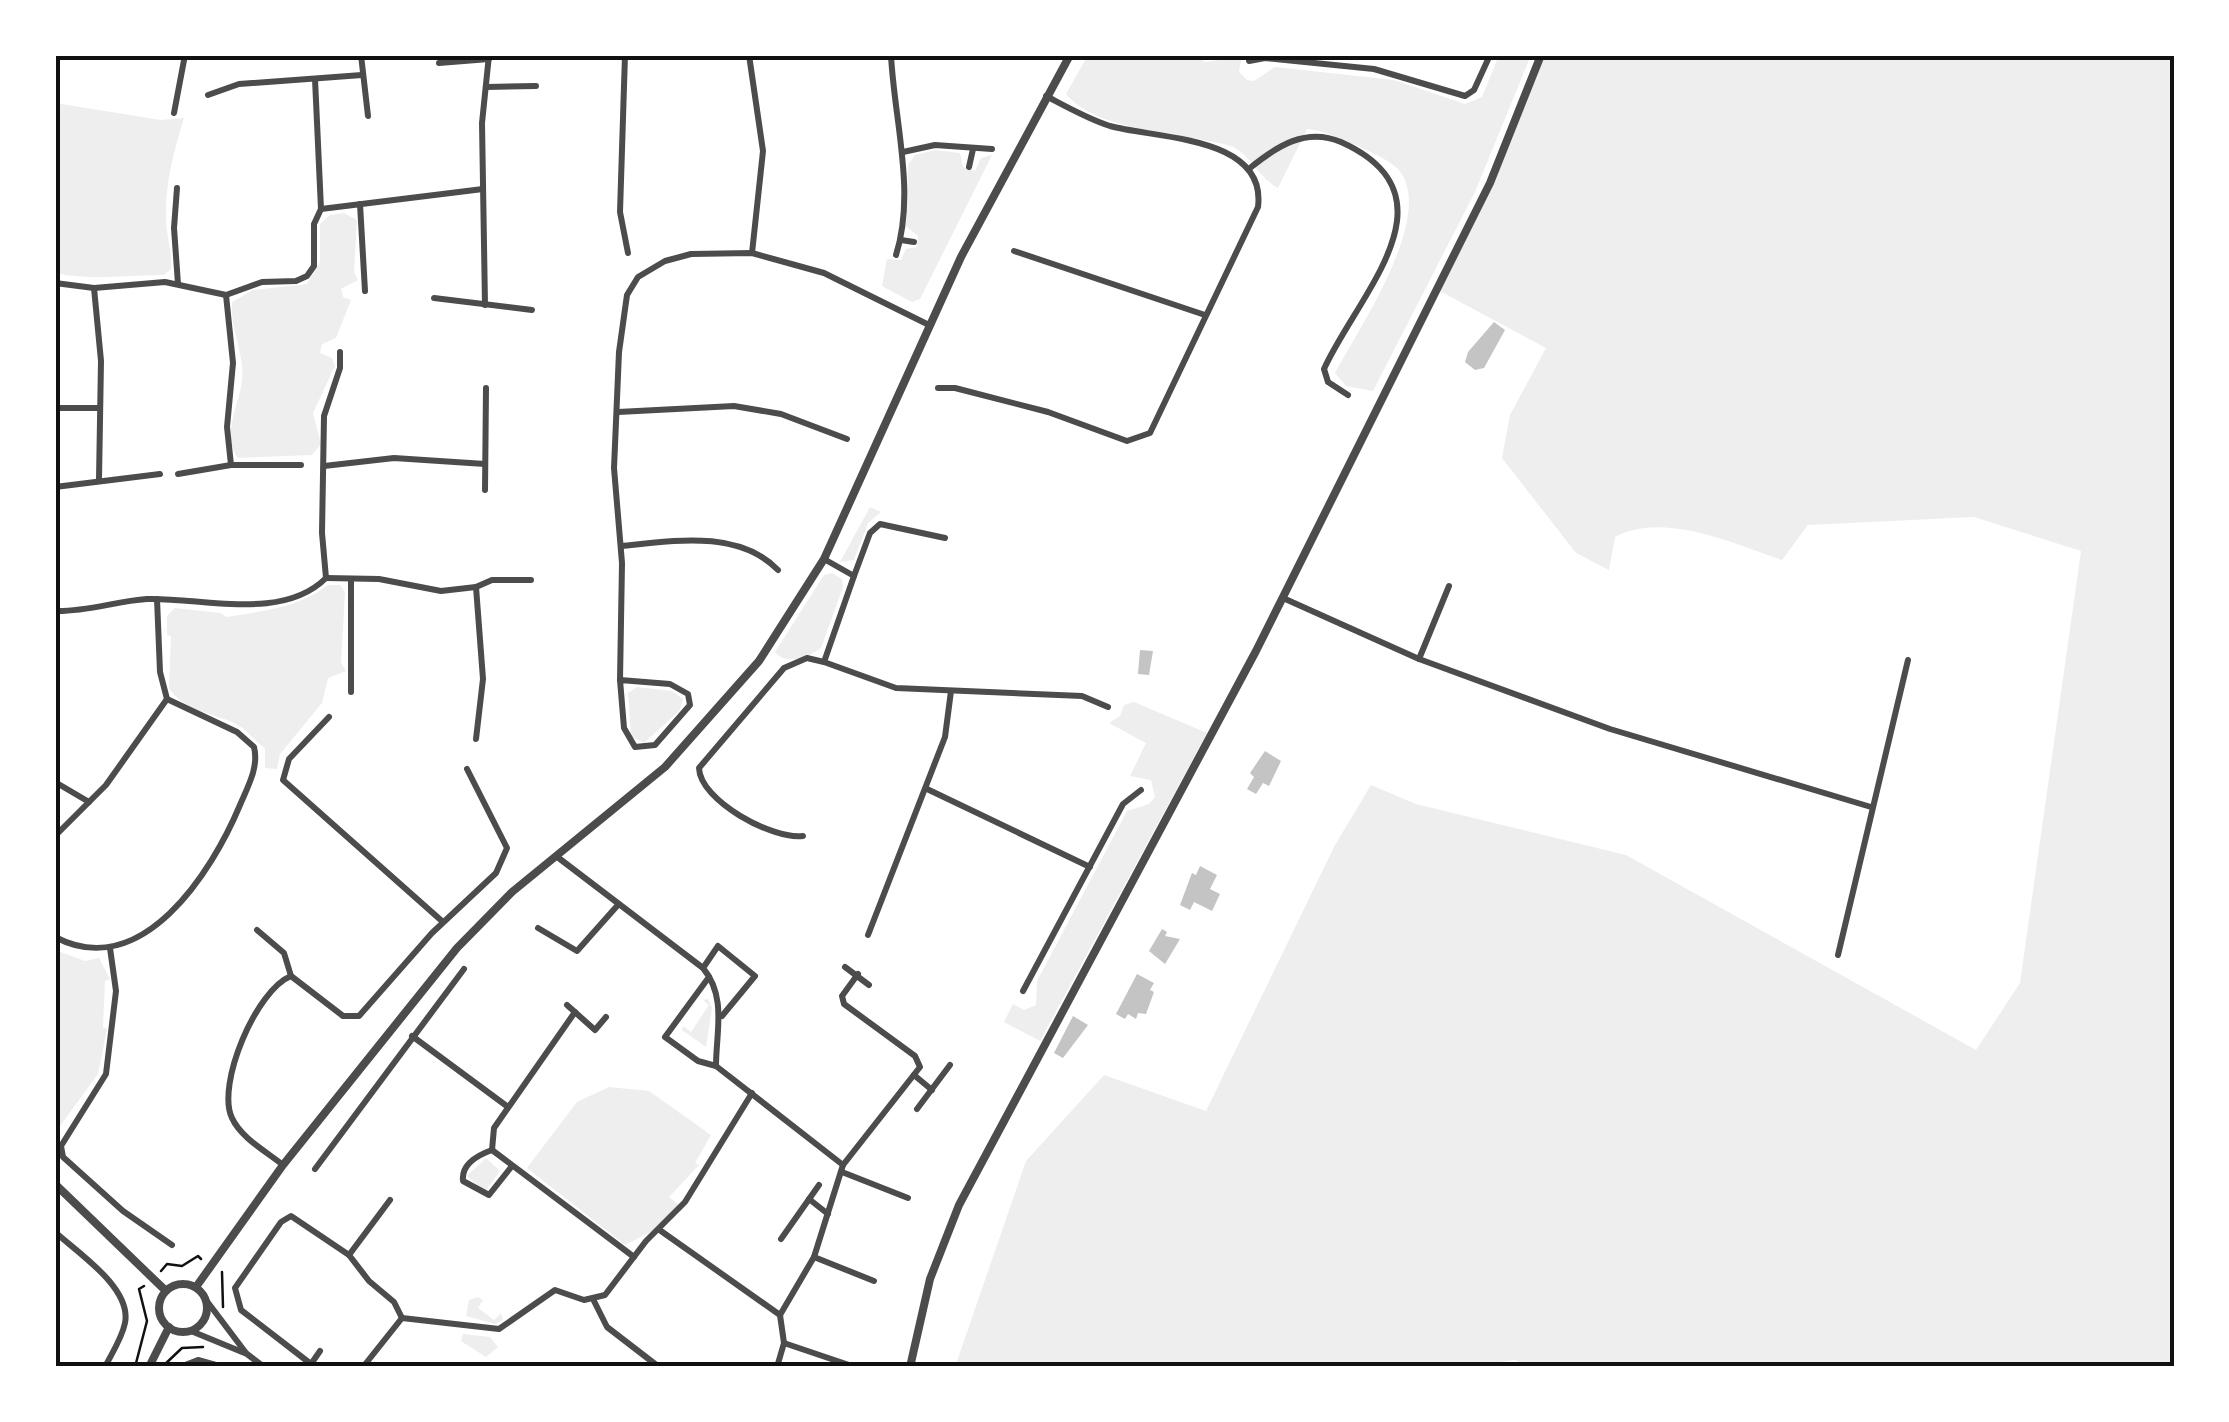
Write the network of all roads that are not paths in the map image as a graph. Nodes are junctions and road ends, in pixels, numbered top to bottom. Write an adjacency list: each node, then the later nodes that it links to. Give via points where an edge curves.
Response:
1 (185, 55): 18 (street)
2 (362, 55): 12 (street)
3 (625, 55): 33 (street, via 620,212)
4 (748, 55): 32 (street, via 763,150)
5 (891, 55): 22 (street)
6 (1070, 55): 17 (street)
7 (1490, 55): 10 (street, via 1465,96 1374,69)
8 (1541, 55): 72 (street, via 1490,182)
9 (489, 57): 11 (street); 15 (street)
10 (1249, 61)
11 (440, 63)
12 (362, 75): 13 (street); 19 (street)
13 (314, 79): 16 (street, via 241,84); 28 (street)
14 (536, 86): 15 (street)
15 (486, 87): 26 (street)
16 (208, 95)
17 (1046, 96): 24 (street, via 1104,124 1232,154); 44 (street)
18 (174, 112)
19 (368, 116)
20 (973, 149): 21 (street); 22 (street, via 935,145); 23 (street)
21 (992, 149)
22 (903, 152): 29 (street)
23 (969, 167)
24 (1250, 168): 43 (street, via 1260,191 1258,207); 48 (street, via 1294,138 1315,134 1368,159 1400,195 1388,250 1324,369 1328,382)
25 (178, 188): 36 (street)
26 (484, 189): 27 (street); 41 (street)
27 (360, 204): 28 (street); 38 (street)
28 (321, 209): 39 (street, via 307,276)
29 (901, 240): 30 (street); 34 (street)
30 (914, 242)
31 (1014, 251): 43 (street)
32 (752, 252): 44 (street, via 824,273); 51 (street, via 691,254 638,277 623,316)
33 (628, 253)
34 (896, 255)
35 (55, 283): 37 (street)
36 (178, 284): 37 (street); 39 (street)
37 (94, 288): 50 (street)
38 (365, 291)
39 (226, 295): 54 (street)
40 (434, 298): 41 (street)
41 (485, 305): 42 (street)
42 (532, 310)
43 (1205, 315): 47 (street, via 1150,433 1138,440 977,392)
44 (929, 324): 64 (street)
45 (340, 352): 56 (street, via 325,409)
46 (486, 388): 53 (street)
47 (938, 388)
48 (1348, 395)
49 (55, 408): 50 (street)
50 (99, 408): 59 (street)
51 (618, 412): 52 (street, via 734,406 781,414); 63 (street)
52 (847, 439)
53 (485, 464): 56 (street, via 394,458); 61 (street)
54 (232, 465): 55 (street); 58 (street)
55 (301, 465)
56 (324, 466): 67 (street)
57 (160, 474): 59 (street)
58 (178, 474)
59 (99, 480): 60 (street)
60 (55, 487)
61 (485, 490)
62 (946, 538): 66 (street, via 880,524)
63 (620, 546): 65 (street, via 715,542 764,557); 78 (street)
64 (824, 559): 66 (street); 93 (street, via 759,661 700,732 629,800)
65 (778, 570)
66 (854, 576): 77 (street)
67 (326, 578): 68 (street); 73 (street, via 304,594 227,606)
68 (351, 580): 71 (street, via 441,591); 80 (street)
69 (531, 580): 71 (street)
70 (1449, 586): 75 (street)
71 (476, 587): 84 (street, via 482,679)
72 (1281, 597): 75 (street); 162 (street, via 959,1206 930,1279)
73 (157, 599): 74 (street); 81 (street)
74 (55, 610)
75 (1419, 659): 90 (street, via 1610,729)
76 (1908, 660): 90 (street)
77 (824, 662): 79 (street, via 884,686); 92 (street, via 807,658 784,668 699,768 710,791 758,826)
78 (620, 680): 78 (street, via 678,687 690,705 654,745 636,747 624,728)
79 (951, 691): 82 (street, via 1082,696); 87 (street, via 948,724)
80 (351, 692)
81 (167, 700): 89 (street); 101 (street, via 243,735 256,751 254,769 215,860 195,888 156,924)
82 (1108, 706)
83 (329, 717): 96 (street, via 289,759 283,780)
84 (476, 738)
85 (466, 769): 96 (street, via 507,854)
86 (55, 782): 89 (street)
87 (926, 789): 94 (street); 99 (street)
88 (1141, 790): 94 (street, via 1124,804)
89 (89, 802): 91 (street)
90 (1871, 807): 102 (street)
91 (55, 836)
92 (803, 836)
93 (556, 856): 95 (street); 124 (street, via 457,948)
94 (1090, 867): 110 (street)
95 (618, 906): 97 (street, via 577,951); 104 (street)
96 (443, 922): 107 (street, via 360,1016 343,1016)
97 (538, 928)
98 (257, 930): 107 (street, via 284,953)
99 (868, 935)
100 (55, 937): 101 (street)
101 (110, 948): 137 (street, via 116,992 106,1074 61,1146 63,1157)
102 (1838, 955)
103 (845, 967): 106 (street)
104 (703, 968): 108 (street); 114 (street, via 718,946 755,976)
105 (464, 969): 115 (street)
106 (858, 974): 109 (street); 118 (street, via 842,996 844,1004 918,1059)
107 (291, 976): 124 (street, via 248,1022 230,1110 241,1131)
108 (710, 976): 114 (street); 116 (street, via 665,1037)
109 (869, 984)
110 (1023, 991)
111 (567, 1005): 112 (street)
112 (575, 1012): 113 (street, via 596,1030); 121 (street)
113 (606, 1017)
114 (721, 1017): 116 (street)
115 (412, 1036): 121 (street); 127 (street)
116 (716, 1066): 120 (street)
117 (950, 1066): 119 (street)
118 (914, 1076): 119 (street); 126 (street)
119 (932, 1090): 122 (street)
120 (752, 1093): 126 (street); 134 (street)
121 (508, 1107): 123 (street, via 492,1133)
122 (917, 1110)
123 (492, 1150): 125 (street); 125 (street, via 474,1158 463,1181 489,1196)
124 (284, 1165): 142 (street)
125 (512, 1166): 139 (street)
126 (843, 1168): 130 (street); 133 (street)
127 (315, 1169)
128 (55, 1184): 143 (street)
129 (820, 1184): 131 (street)
130 (908, 1198)
131 (809, 1199): 133 (street); 136 (street)
132 (390, 1200): 138 (street)
133 (828, 1214): 140 (street)
134 (661, 1231): 139 (street); 146 (street)
135 (55, 1232): 154 (street, via 124,1305 124,1327)
136 (781, 1239)
137 (172, 1245)
138 (349, 1255): 147 (street); 151 (street, via 296,1217 286,1217 234,1288 241,1310 310,1364)
139 (634, 1257): 145 (street)
140 (814, 1257): 141 (street); 146 (street)
141 (874, 1281)
142 (196, 1287): 143 (street, via 180,1283); 144 (street)
143 (166, 1290): 148 (street, via 159,1306)
144 (206, 1300): 149 (street, via 203,1322); 152 (street)
145 (594, 1301): 147 (street, via 555,1290 494,1330); 160 (street, via 602,1323)
146 (780, 1315): 150 (street)
147 (402, 1318): 159 (street)
148 (169, 1328): 149 (street); 155 (street)
149 (191, 1331): 152 (street)
150 (784, 1343): 153 (street); 161 (street)
151 (320, 1351)
152 (246, 1354): 158 (street)
153 (852, 1366)
154 (106, 1367)
155 (149, 1367)
156 (180, 1367): 157 (street, via 205,1360)
157 (223, 1367)
158 (264, 1367)
159 (362, 1367)
160 (659, 1367)
161 (778, 1367)
162 (910, 1367)

